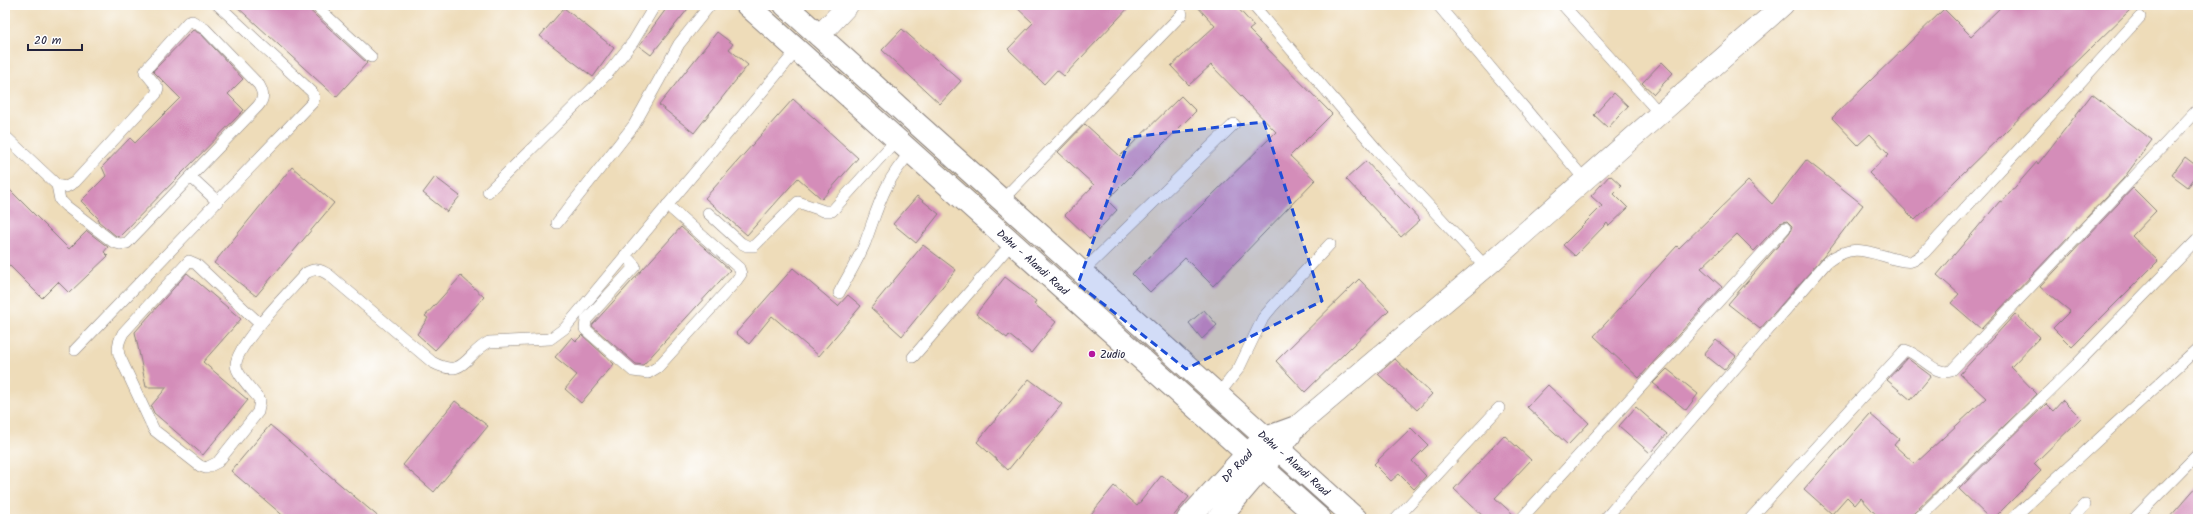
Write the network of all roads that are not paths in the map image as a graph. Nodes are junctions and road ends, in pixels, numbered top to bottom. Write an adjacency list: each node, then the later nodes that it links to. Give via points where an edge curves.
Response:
1 (218, 5): 27 (lane, via 312,92 314,97 310,106)
2 (315, 5): 16 (lane)
3 (655, 5): 25 (lane, via 633,42 608,73)
4 (710, 5): 30 (lane, via 679,44 634,125)
5 (747, 5): 15 (main road, Dehu - Alandi Road)
6 (786, 5): 14 (main road, Dehu - Alandi Road)
7 (848, 5): 14 (street)
8 (1253, 5): 36 (lane, via 1378,151)
9 (1438, 5): 23 (lane)
10 (1563, 5): 18 (lane)
11 (1783, 5): 18 (street)
12 (1182, 14): 26 (lane)
13 (2140, 17): 56 (lane, via 1925,252 1911,261 1902,261 1863,250 1851,250 1839,253 1827,262)
14 (819, 36): 26 (main road, Dehu - Alandi Road)
15 (797, 50): 21 (main road, Dehu - Alandi Road); 28 (lane)
16 (371, 58)
17 (2198, 109): 57 (lane, via 1951,371 1944,373 1937,370 1913,352 1905,350)
18 (1660, 114): 23 (street)
19 (1234, 124): 37 (lane)
20 (5, 136): 24 (lane)
21 (904, 146): 29 (lane, via 832,211 824,211 798,202 754,246 741,243); 33 (main road, Dehu - Alandi Road); 38 (lane, via 897,168 885,186 864,244)
22 (191, 177): 24 (lane, via 127,243 120,244 101,234 66,206 60,200); 24 (lane, via 258,106 263,93 204,29 192,20 145,72 158,88 156,94 75,182 66,187); 27 (lane)
23 (1585, 180): 36 (street)
24 (57, 185)
25 (488, 192)
26 (1002, 200): 37 (main road, Dehu - Alandi Road)
27 (218, 202): 41 (lane)
28 (667, 205): 35 (lane); 35 (lane, via 739,268 740,274 664,361 648,373 633,371 585,329 586,320 635,266)
29 (708, 213)
30 (557, 223)
31 (1785, 228): 55 (lane)
32 (2198, 239): 58 (lane, via 2077,364)
33 (1012, 243): 42 (lane); 48 (main road, Dehu - Alandi Road)
34 (1330, 244): 43 (lane, via 1263,318 1239,368)
35 (625, 255): 39 (lane, via 559,334 550,339 489,342 482,345 466,363 451,370 432,362 321,270 313,269 306,273)
36 (1486, 267): 45 (street)
37 (1082, 272): 43 (main road, Dehu - Alandi Road)
38 (839, 292)
39 (260, 324): 39 (lane, via 196,264 189,261 119,340 119,355 148,421 160,436 200,466 206,468 218,462 258,412 260,400 236,367 236,359)
40 (2198, 348): 59 (lane)
41 (75, 350)
42 (913, 357)
43 (1218, 395): 46 (main road, Dehu - Alandi Road)
44 (1500, 408): 54 (lane)
45 (1296, 427): 46 (main road, DP Road)
46 (1272, 444): 48 (main road, DP Road); 53 (main road, Dehu - Alandi Road)
47 (2198, 454): 61 (lane)
48 (1255, 461): 50 (main road, DP Road); 51 (main road, DP Road); 52 (main road, Dehu - Alandi Road)
49 (2085, 506): 60 (lane)
50 (1188, 519)
51 (1218, 519)
52 (1320, 519)
53 (1356, 519)
54 (1396, 519)
55 (1520, 519)
56 (1605, 519)
57 (1750, 519)
58 (1918, 519)
59 (2012, 519)
60 (2072, 519)
61 (2134, 519)

